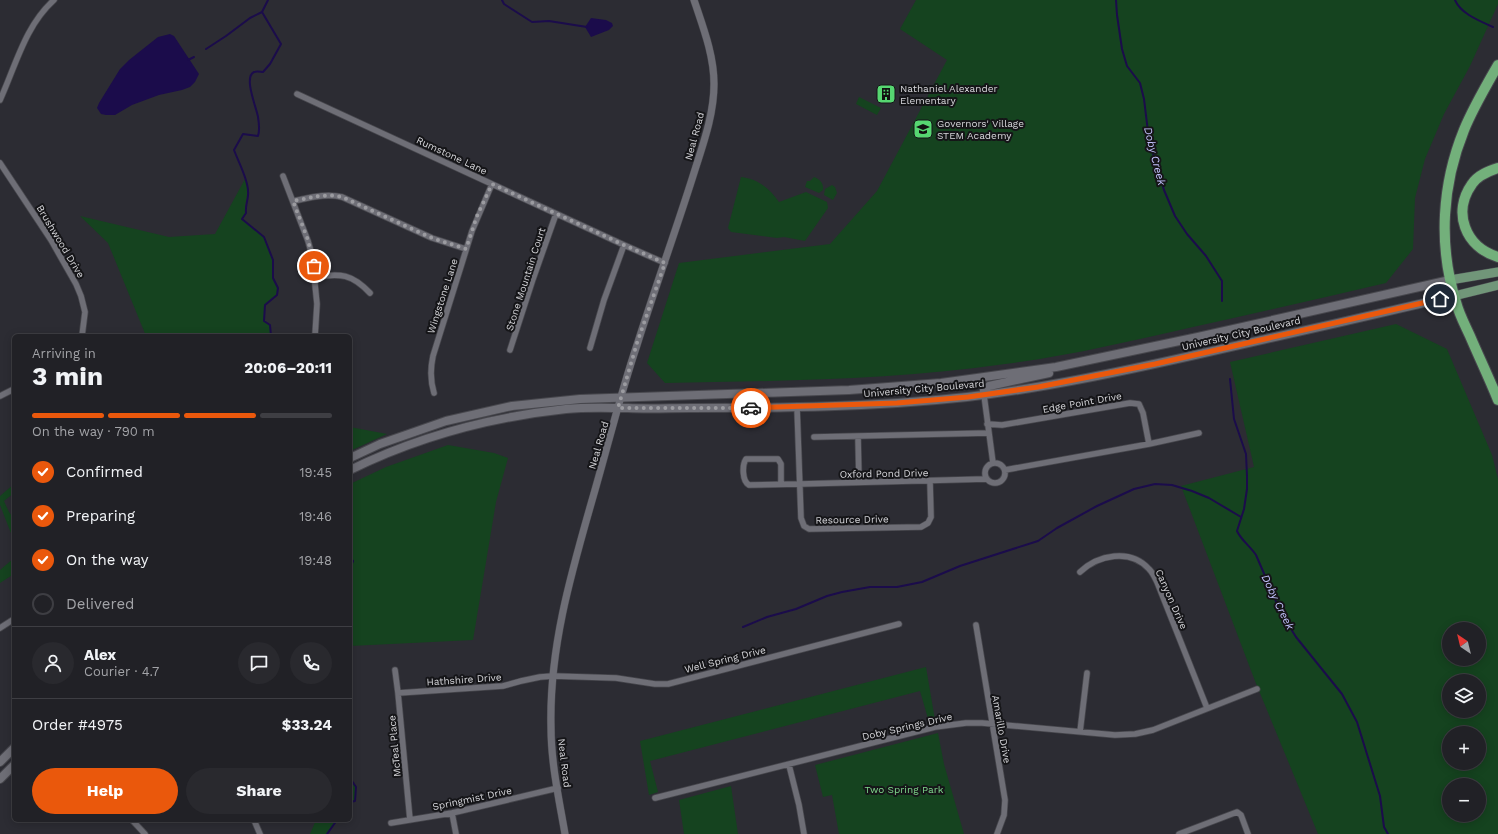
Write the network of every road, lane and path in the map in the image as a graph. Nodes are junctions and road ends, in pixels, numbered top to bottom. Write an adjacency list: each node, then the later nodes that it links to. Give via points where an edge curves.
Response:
1 (54, 0): 5 (street, via 32,27)
2 (694, 0): 15 (street, Neal Road, via 711,56 714,96 703,144)
3 (1498, 65): 18 (highway, via 1464,128 1449,178 1444,208 1444,232)
4 (297, 94): 9 (street, Rumstone Lane)
5 (0, 100)
6 (0, 163): 22 (street, Brushwood Drive, via 51,240 76,284 85,312)
7 (1498, 168): 14 (highway, via 1473,182 1466,195 1462,220 1474,242 1483,251)
8 (283, 176): 10 (street)
9 (492, 184): 11 (street, Rumstone Lane); 13 (street, Wingstone Lane, via 477,216)
10 (293, 201): 13 (street, via 320,195 342,197 432,238); 17 (street, via 310,247)
11 (556, 214): 12 (street, Rumstone Lane); 25 (street, Stone Mountain Court)
12 (624, 245): 15 (street, Rumstone Lane); 24 (street)
13 (466, 249): 28 (street, Wingstone Lane, via 430,366)
14 (1498, 257)
15 (665, 263): 31 (street, Neal Road)
16 (1498, 272): 18 (main road, University City Boulevard)
17 (315, 277): 20 (street, via 334,274 350,277); 23 (street)
18 (1450, 280): 21 (highway); 26 (main road, University City Boulevard)
19 (1498, 285): 21 (main road, University City Boulevard)
20 (370, 294)
21 (1454, 296): 29 (main road, University City Boulevard, via 1106,374); 32 (highway)
22 (82, 334)
23 (315, 334)
24 (590, 348)
25 (510, 350)
26 (1056, 367): 29 (main road, via 1048,374 989,386 984,390); 31 (main road, University City Boulevard, via 941,383 856,390)
27 (12, 390): 30 (street)
28 (434, 394)
29 (984, 395): 33 (main road, University City Boulevard, via 897,403); 35 (street)
30 (0, 396)
31 (621, 397): 34 (street, Neal Road); 41 (main road, University City Boulevard, via 550,401 489,411 426,428)
32 (1498, 400)
33 (798, 407): 34 (main road, University City Boulevard); 49 (street, Resource Drive)
34 (618, 408): 43 (main road, University City Boulevard, via 570,408 515,416 410,444); 57 (street, Neal Road, via 563,606)
35 (988, 424): 36 (street); 40 (street, Edge Point Drive, via 1002,425 1130,403 1139,404)
36 (989, 433): 38 (street); 42 (street)
37 (1199, 433): 40 (street)
38 (858, 436): 39 (street); 47 (street)
39 (814, 437)
40 (1149, 444): 44 (street)
41 (352, 457)
42 (993, 463): 44 (street, via 1001,464); 45 (street, via 986,467)
43 (352, 469)
44 (1005, 470): 45 (street, Oxford Pond Drive, via 1005,477 1001,482 994,484)
45 (986, 479): 46 (street, Oxford Pond Drive)
46 (930, 481): 47 (street, Oxford Pond Drive); 49 (street, Resource Drive, via 931,517 922,527 836,529 813,529 804,526 801,518)
47 (859, 482): 49 (street, Oxford Pond Drive)
48 (781, 484): 48 (street, Oxford Pond Drive, via 781,464 778,459 746,459 746,484); 49 (street, Oxford Pond Drive)
49 (800, 484)
50 (1080, 572): 60 (street, Canyon Drive, via 1093,562 1114,556 1132,558 1149,569 1157,582)
51 (12, 620): 54 (street)
52 (899, 624): 57 (street, Well Spring Drive, via 668,684 616,678)
53 (976, 625): 61 (street, Amarillo Drive)
54 (0, 628)
55 (395, 670): 59 (street, McTeal Place)
56 (1087, 673): 62 (street)
57 (553, 676): 59 (street, Hathshire Drive, via 503,686); 68 (street, Neal Road, via 550,727)
58 (1257, 689): 60 (street, Doby Springs Drive)
59 (398, 692): 71 (street, McTeal Place)
60 (1207, 708): 62 (street, Doby Springs Drive, via 1153,730 1135,734)
61 (992, 724): 62 (street, Doby Springs Drive); 65 (street, Doby Springs Drive, via 966,723 935,727); 80 (street, Amarillo Drive, via 1005,800 1004,815)
62 (1080, 732)
63 (12, 750): 64 (main road)
64 (0, 762)
65 (789, 765): 69 (street, Doby Springs Drive); 79 (street)
66 (12, 767): 67 (main road)
67 (0, 779)
68 (558, 788): 70 (street, Springmist Drive); 78 (street, Neal Road)
69 (655, 798)
70 (452, 813): 71 (street, Springmist Drive); 77 (street)
71 (410, 820): 74 (street, Springmist Drive)
72 (133, 822): 75 (street)
73 (255, 822): 76 (street)
74 (391, 823)
75 (141, 833)
76 (260, 834)
77 (456, 834)
78 (565, 834)
79 (804, 834)
80 (997, 834)
81 (1179, 834): 82 (street, via 1234,812 1241,815)
82 (1248, 834)

